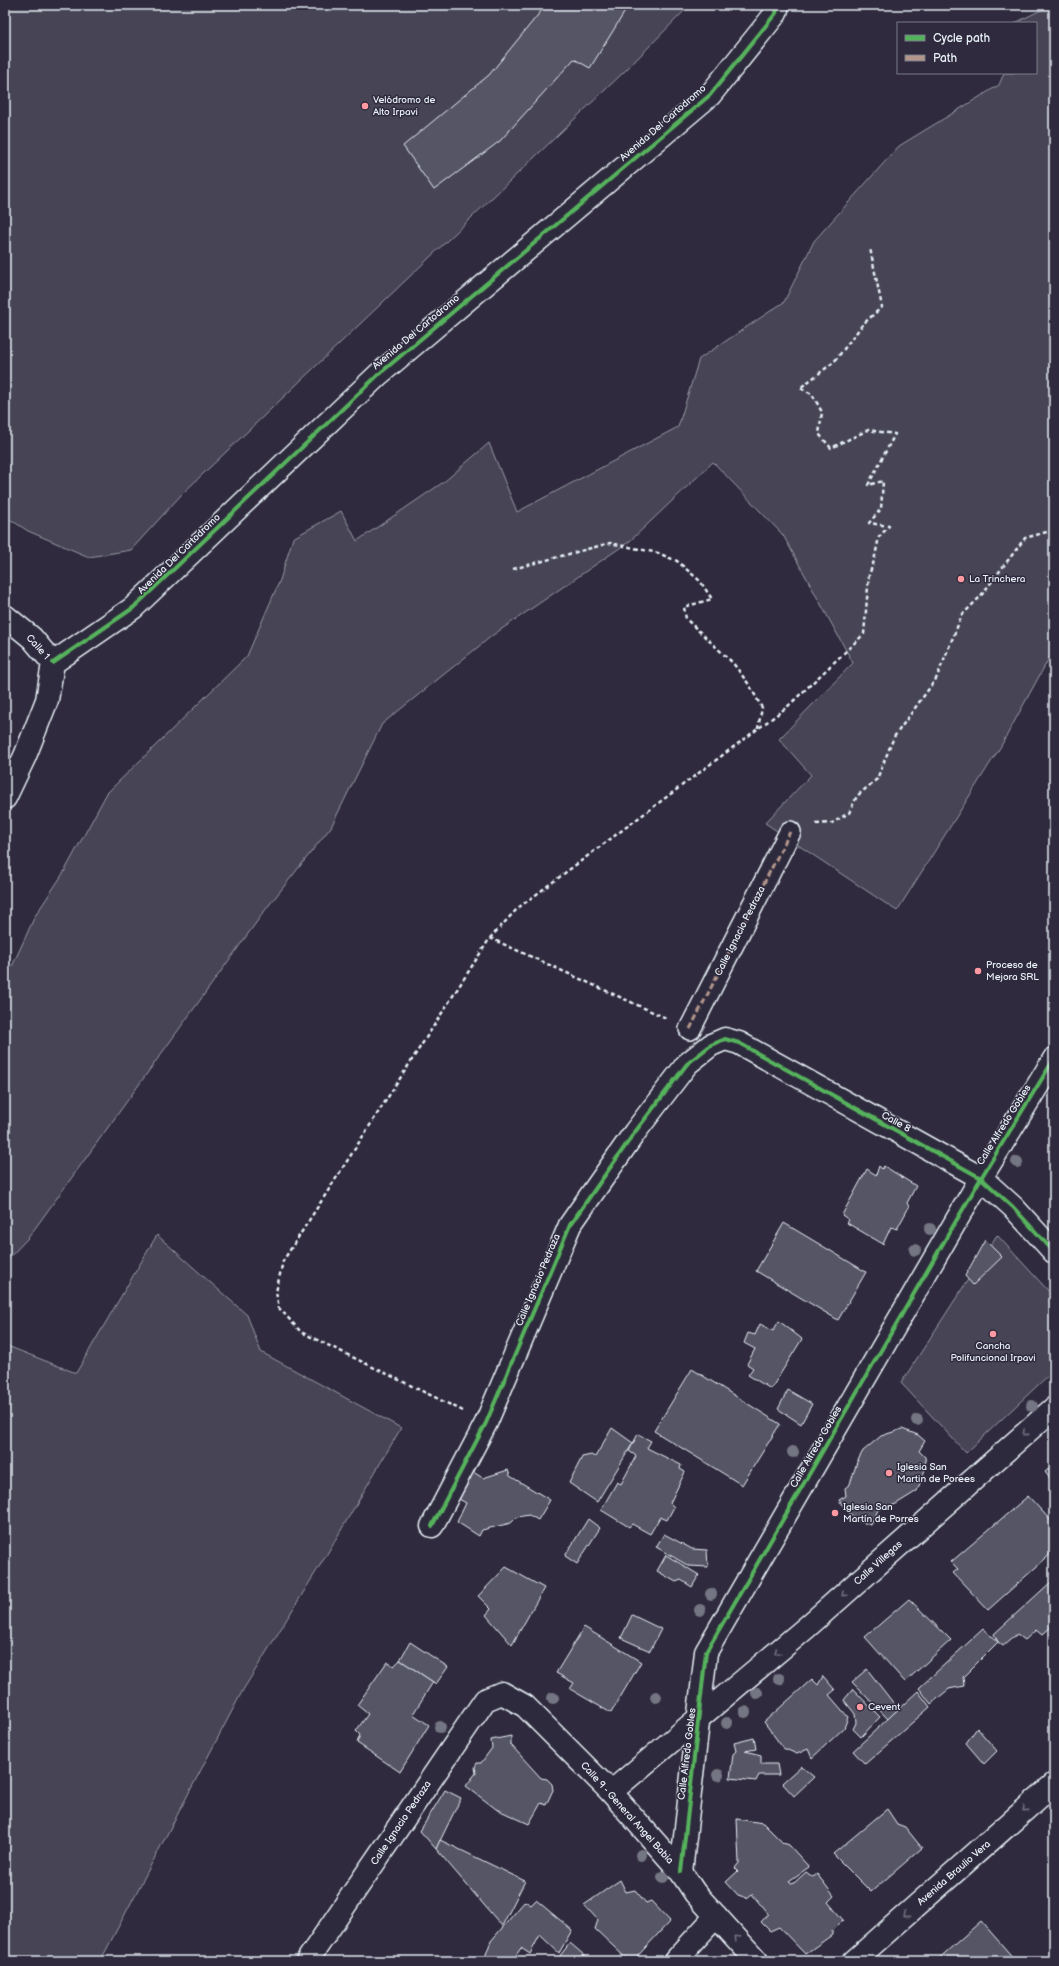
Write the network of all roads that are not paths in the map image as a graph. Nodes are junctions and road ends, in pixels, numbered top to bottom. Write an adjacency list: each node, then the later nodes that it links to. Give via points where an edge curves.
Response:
1 (778, 5): 3 (street, Avenida Del Cartodromo, via 776,13 710,95 378,374 133,608)
2 (5, 616): 3 (street, Calle 1, via 32,638)
3 (53, 663): 4 (street, via 47,700)
4 (5, 798)
5 (790, 832): 6 (street, Calle Ignacio Pedraza)
6 (690, 1029)
7 (711, 1045): 9 (street, Calle 8, via 725,1039 739,1043); 12 (street, Calle Ignacio Pedraza, via 687,1064 635,1132 570,1225 486,1423)
8 (1054, 1059): 9 (street, Calle Alfredo Gobles)
9 (981, 1178): 10 (street, Calle 8, via 1013,1207); 14 (street, Calle Alfredo Gobles, via 706,1652)
10 (1054, 1252)
11 (1054, 1408): 14 (street, Calle Villegas, one-way to 14, via 807,1627)
12 (432, 1526)
13 (502, 1694): 16 (street, Calle 9 - General Angel Babia, via 525,1706); 19 (street, Calle Ignacio Pedraza, via 485,1700)
14 (700, 1717): 16 (street, Calle Villegas); 17 (street, Calle Alfredo Gobles)
15 (1054, 1784): 22 (street, Avenida Braulio Vera, one-way to 22)
16 (611, 1792): 17 (street, Calle 9 - General Angel Babia)
17 (681, 1872): 18 (street, Calle 9 - General Angel Babia, via 695,1893)
18 (716, 1916): 20 (street); 21 (street, Calle 9 - General Angel Babia, one-way to 18)
19 (307, 1961)
20 (675, 1961)
21 (757, 1961)
22 (854, 1961)

